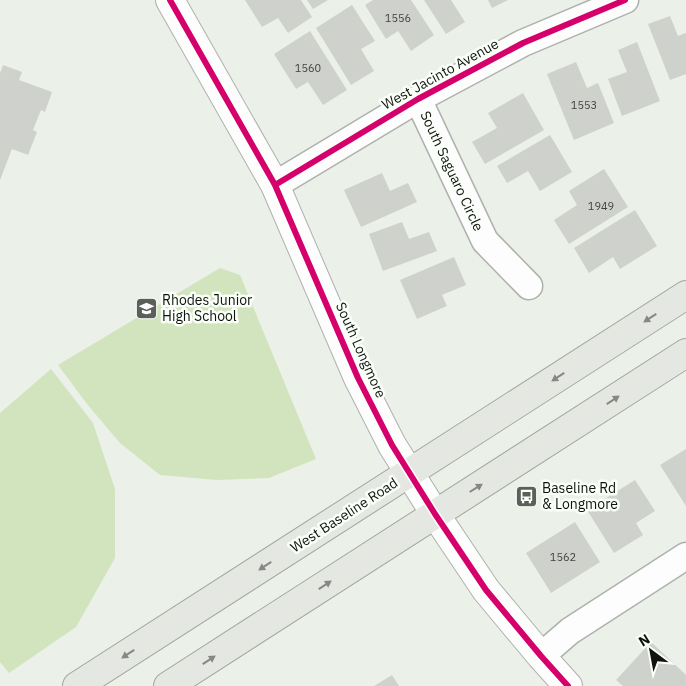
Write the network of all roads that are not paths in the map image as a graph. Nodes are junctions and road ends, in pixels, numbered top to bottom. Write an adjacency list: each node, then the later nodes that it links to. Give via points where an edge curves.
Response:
1 (170, 0): 4 (street, South Longmore)
2 (625, 0): 3 (street, West Jacinto Avenue, via 523,43)
3 (418, 99): 4 (street, West Jacinto Avenue); 5 (street, South Saguaro Circle, via 485,241)
4 (275, 185): 8 (street, South Longmore, via 358,378)
5 (529, 286)
6 (686, 295): 8 (main road, West Baseline Road, one-way to 8)
7 (686, 353): 9 (main road, one-way to 7)
8 (409, 473): 9 (street, South Longmore); 12 (main road, West Baseline Road, one-way to 12)
9 (435, 514): 11 (street, South Longmore, via 498,606); 13 (main road, one-way to 9)
10 (686, 556): 11 (street, via 570,631)
11 (541, 656): 14 (street, South Longmore)
12 (77, 686)
13 (168, 686)
14 (568, 686)

